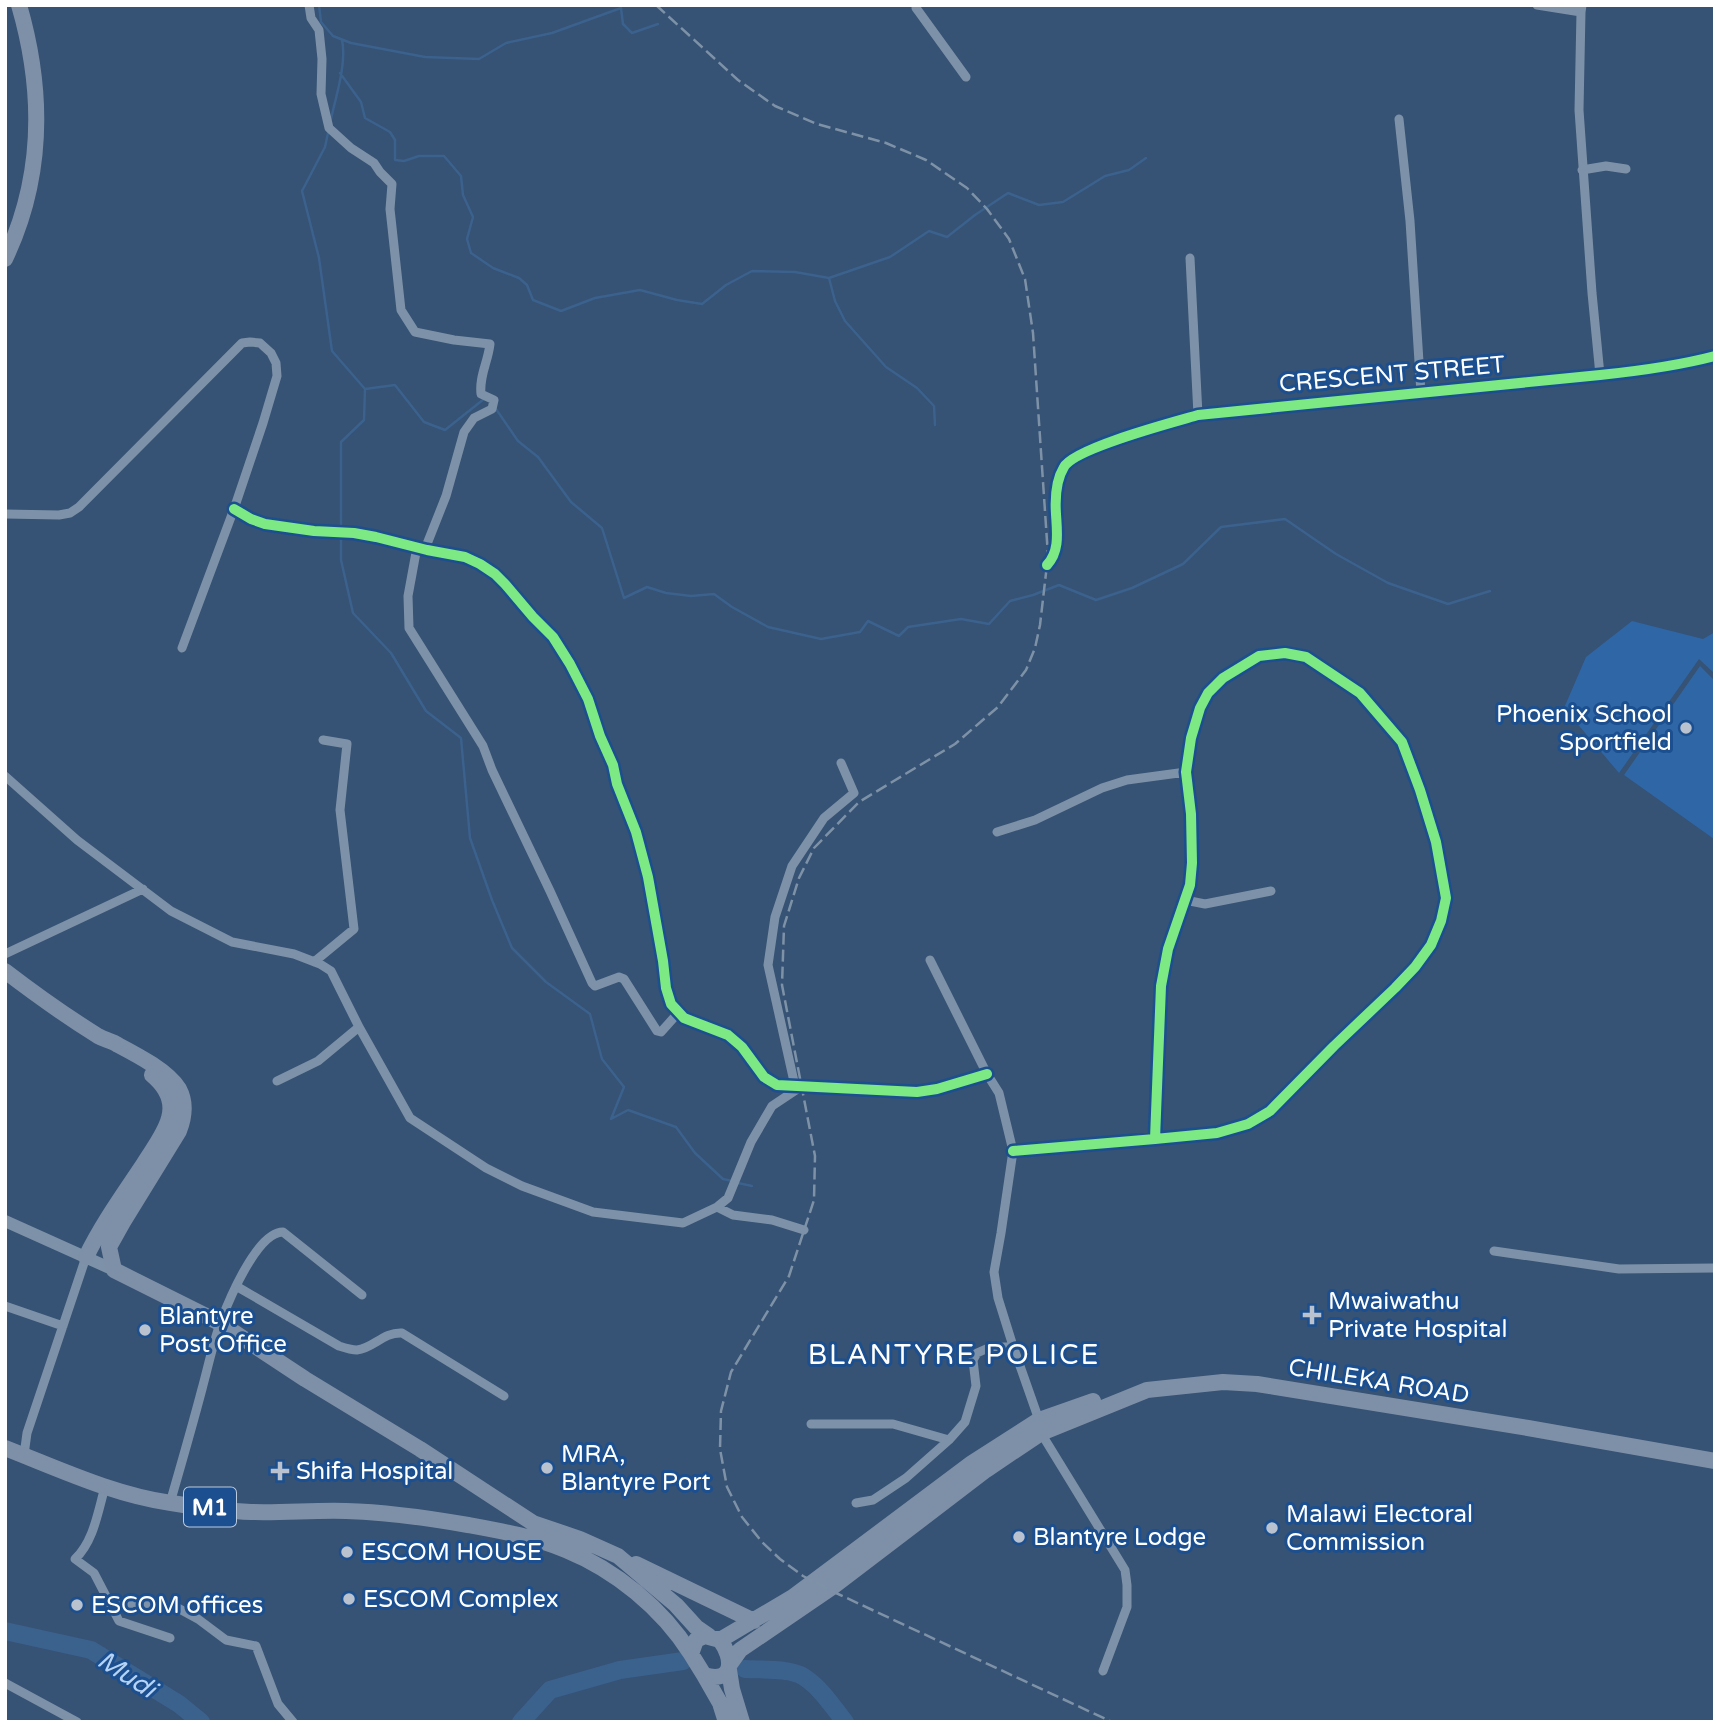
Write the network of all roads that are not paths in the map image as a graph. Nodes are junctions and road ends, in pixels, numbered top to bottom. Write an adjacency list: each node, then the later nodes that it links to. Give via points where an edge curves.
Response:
1 (19, 5): 11 (highway, via 37,94 37,128 27,200)
2 (309, 5): 18 (street, via 318,30 321,94 329,128 374,163 392,184 390,209 401,310 415,332 489,344 480,383 481,394 494,400 494,405 474,418 464,432 446,496)
3 (917, 5): 6 (street)
4 (1537, 5): 5 (street)
5 (1582, 9): 9 (street)
6 (966, 77)
7 (1399, 119): 14 (street)
8 (1626, 169): 9 (street)
9 (1582, 170): 13 (street)
10 (1190, 258): 15 (street)
11 (5, 259)
12 (1715, 356): 13 (street, CRESCENT STREET)
13 (1600, 375): 14 (street, CRESCENT STREET)
14 (1420, 393): 15 (street, CRESCENT STREET)
15 (1198, 415): 19 (street, CRESCENT STREET, via 1077,455 1064,465 1056,489 1057,535)
16 (234, 509): 17 (street, via 277,376 271,353 260,343 242,343 79,507 60,515); 18 (street, via 265,524 354,533); 20 (street)
17 (5, 514)
18 (421, 548): 33 (street, via 465,557 495,574 553,637 570,664 588,699 636,832 666,988); 33 (street, via 408,596 409,628 483,746 592,983 624,979 657,1031)
19 (1047, 565)
20 (181, 649)
21 (323, 740): 31 (street, via 347,744 340,810 354,929)
22 (841, 763): 38 (street, via 855,793 824,818 792,866 775,917 768,965)
23 (1186, 772): 25 (street, via 1127,780); 28 (street, via 1192,863); 39 (street, via 1200,708 1223,678 1259,656 1285,653 1306,657 1360,693 1402,742 1437,842 1446,898 1431,945 1415,967 1270,1111 1248,1124 1217,1133)
24 (5, 775): 26 (street, via 77,840)
25 (998, 832)
26 (143, 889): 29 (street); 31 (street, via 171,911 232,942)
27 (1271, 891): 28 (street, via 1205,904)
28 (1185, 900): 39 (street, via 1161,986)
29 (5, 954)
30 (930, 960): 36 (street)
31 (314, 962): 34 (street, via 331,971)
32 (5, 971): 35 (highway)
33 (678, 1013): 38 (street, via 728,1035 770,1082)
34 (359, 1027): 37 (street, via 318,1061); 41 (street, via 410,1118 486,1168 593,1213 683,1223)
35 (102, 1038): 45 (highway, via 112,1050 160,1082 170,1108 159,1139); 47 (highway, via 171,1080 184,1109 179,1131 109,1247)
36 (987, 1073): 38 (street, via 917,1092); 40 (street, via 999,1093)
37 (276, 1081)
38 (798, 1086): 41 (street, via 772,1106 728,1198)
39 (1155, 1139): 40 (street)
40 (1013, 1152): 53 (street, via 993,1272)
41 (717, 1207): 43 (street, via 733,1215)
42 (5, 1221): 45 (street)
43 (804, 1230)
44 (1494, 1251): 46 (street, via 1619,1269)
45 (86, 1257): 47 (street); 52 (street)
46 (1715, 1268)
47 (114, 1270): 51 (highway)
48 (236, 1286): 49 (street, via 269,1236 283,1232); 51 (street); 54 (street, via 352,1350 402,1333)
49 (362, 1295)
50 (5, 1306): 52 (street)
51 (220, 1323): 63 (street); 65 (highway, via 533,1523)
52 (63, 1326): 60 (street)
53 (1013, 1346): 56 (street); 57 (street, via 986,1349 972,1360 976,1387 965,1422)
54 (503, 1395)
55 (811, 1424): 57 (street, via 893,1424)
56 (1040, 1427): 59 (highway, via 1149,1382 1203,1373 1292,1381); 61 (highway, CHILEKA ROAD, via 1147,1390 1223,1382); 67 (highway, via 972,1463); 71 (highway, via 834,1586 740,1650); 72 (street, via 1125,1570 1127,1607)
57 (949, 1440): 64 (street, via 906,1478 873,1500)
58 (5, 1448): 60 (highway, M1)
59 (1715, 1454)
60 (24, 1455): 62 (highway, M1)
61 (1715, 1461)
62 (105, 1487): 63 (highway, M1); 66 (street, via 84,1551 75,1559 94,1573)
63 (170, 1503): 70 (highway, M1, via 250,1512 346,1511 424,1517 531,1538 581,1556 619,1579)
64 (856, 1503)
65 (618, 1556): 67 (highway); 69 (highway)
66 (108, 1602): 68 (street, via 119,1621); 76 (street, via 176,1607 226,1640 256,1646 278,1704)
67 (754, 1621): 69 (highway)
68 (170, 1638)
69 (714, 1638): 70 (highway, via 696,1640); 71 (highway, via 728,1653)
70 (691, 1654): 73 (highway)
71 (729, 1667): 73 (highway, via 718,1677); 78 (highway)
72 (1103, 1671)
73 (704, 1675): 77 (highway)
74 (5, 1683): 75 (street)
75 (77, 1722)
76 (293, 1722)
77 (726, 1722)
78 (742, 1722)

